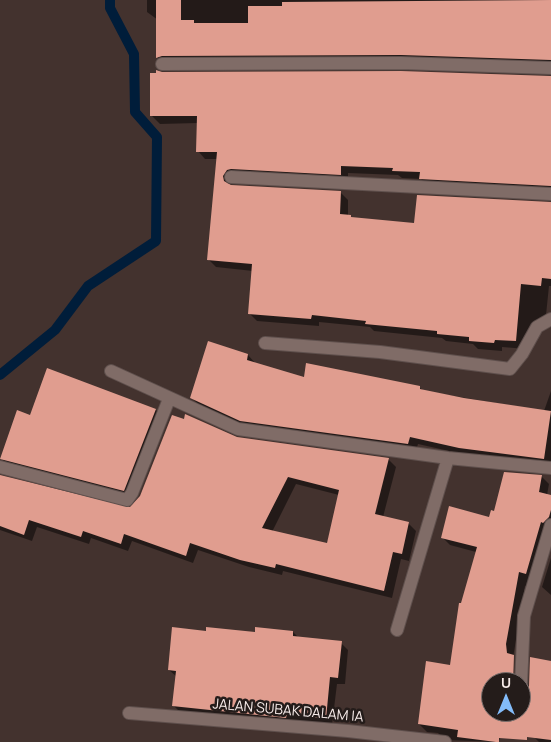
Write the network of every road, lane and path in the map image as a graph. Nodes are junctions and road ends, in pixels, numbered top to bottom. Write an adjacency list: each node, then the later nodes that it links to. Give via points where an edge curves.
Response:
1 (162, 64): 2 (street, via 401,63)
2 (551, 68)
3 (231, 176): 4 (street)
4 (551, 194)
5 (551, 319): 6 (street, via 537,327 510,369 380,352)
6 (265, 344)
7 (111, 371): 8 (street)
8 (169, 399): 9 (street, via 257,434); 10 (street, via 127,500)
9 (448, 458): 11 (street); 13 (street)
10 (0, 467)
11 (551, 468)
12 (551, 525): 14 (street, via 524,616)
13 (397, 630)
14 (522, 672)
15 (128, 713): 16 (street, JALAN SUBAK DALAM IA)
16 (347, 736): 17 (street, JALAN SUBAK DALAM IA)
17 (445, 742)

